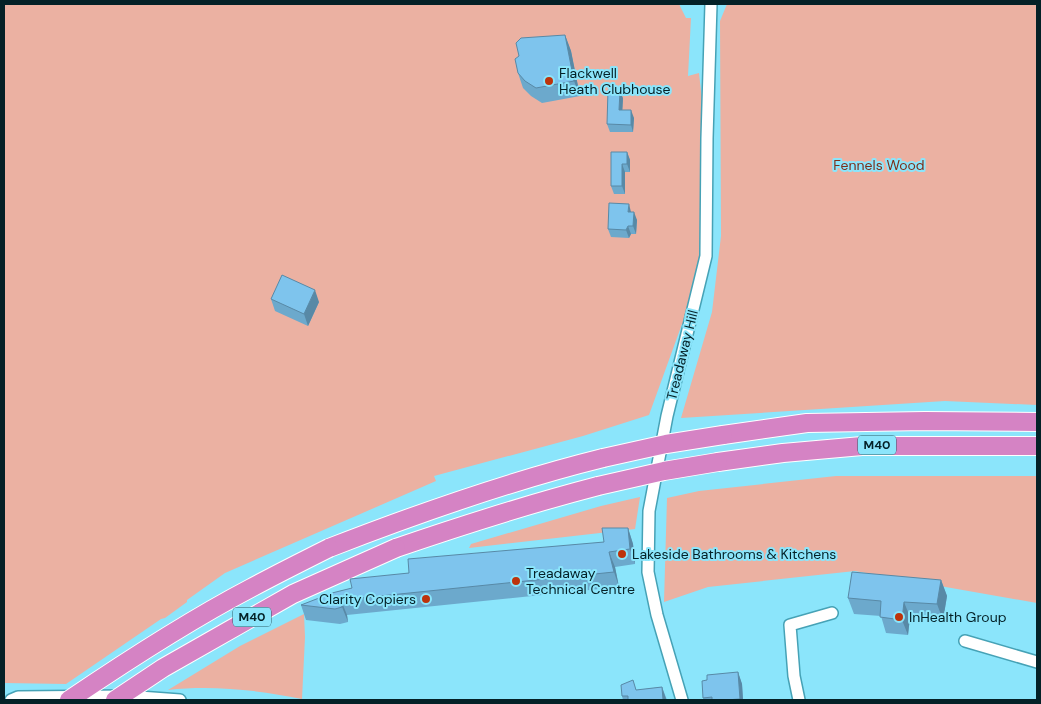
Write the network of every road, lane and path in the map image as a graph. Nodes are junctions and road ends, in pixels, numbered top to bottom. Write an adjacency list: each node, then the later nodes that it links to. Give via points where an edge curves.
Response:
1 (711, 4): 11 (street, Treadaway Hill, via 706,256 667,416 648,511 648,572)
2 (1037, 422): 8 (highway, M40, bridge, via 807,423 666,444 559,469 408,518 329,548 250,588)
3 (1037, 446): 9 (highway, M40, bridge, via 862,446 783,452 664,471 598,486 396,548 293,594 163,668)
4 (832, 613): 12 (street, via 790,624)
5 (965, 641): 6 (street)
6 (1037, 662)
7 (11, 700): 10 (street, via 18,697 126,696)
8 (69, 700)
9 (115, 700)
10 (180, 700)
11 (682, 700)
12 (799, 700)

